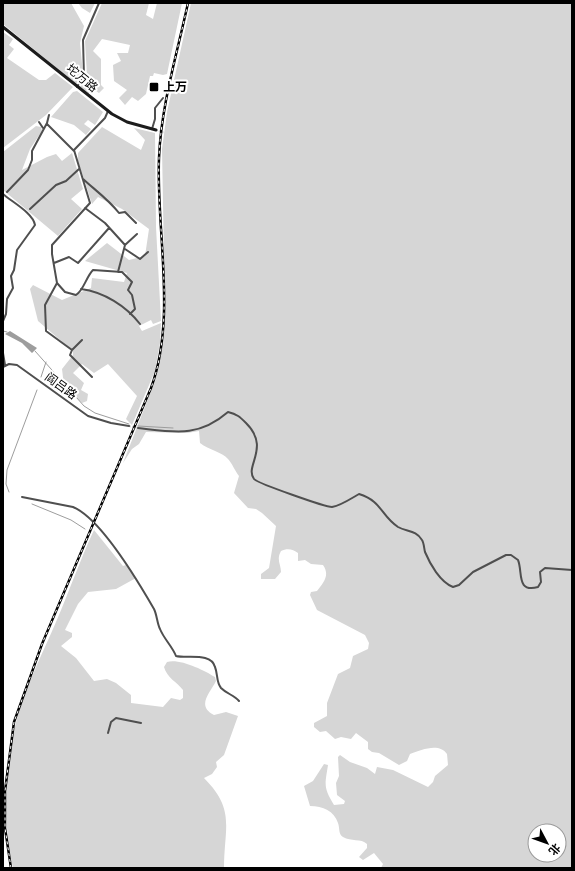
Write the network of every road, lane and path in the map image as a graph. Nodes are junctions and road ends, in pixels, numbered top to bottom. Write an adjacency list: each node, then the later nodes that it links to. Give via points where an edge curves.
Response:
1 (99, 3): 3 (street, via 83,40 84,76)
2 (3, 28): 3 (main road, 坨万路)
3 (77, 86): 5 (main road, 坨万路)
4 (163, 98): 10 (street, via 155,108)
5 (108, 111): 10 (main road, 坨万路, via 123,120); 12 (street)
6 (49, 115): 8 (street)
7 (39, 122): 9 (street)
8 (47, 124): 9 (street); 12 (street)
9 (44, 129): 15 (street, via 32,151 28,170)
10 (152, 129): 11 (main road, 坨万路)
11 (156, 130)
12 (74, 151): 13 (street)
13 (79, 169): 14 (street); 18 (street, via 66,181 56,184)
14 (82, 178): 17 (street, via 90,203); 19 (street)
15 (7, 192)
16 (3, 194): 30 (street, via 26,213 35,225 15,255 11,276 13,288)
17 (85, 208): 20 (street); 25 (street, via 52,245)
18 (30, 209)
19 (136, 223)
20 (109, 228): 22 (street); 25 (street, via 78,263 69,257)
21 (137, 234): 22 (street)
22 (125, 245): 23 (street)
23 (124, 249): 24 (street, via 140,259); 26 (street)
24 (148, 252)
25 (54, 263): 27 (street)
26 (118, 272): 28 (street, via 93,270); 29 (street, via 122,272 132,282 128,290 132,295 135,309)
27 (57, 283): 28 (street, via 65,292 76,294); 33 (street, via 45,305 46,331)
28 (81, 289): 29 (street, via 98,293 120,305)
29 (130, 314): 31 (street)
30 (3, 321)
31 (140, 324)
32 (82, 340): 33 (street)
33 (72, 350): 36 (street, via 70,355)
34 (3, 353): 35 (street)
35 (4, 367): 37 (street, 阎吕路, via 10,364 17,365 86,414)
36 (92, 377)
37 (129, 426)
38 (138, 428): 40 (street, via 184,432 204,428 228,412 236,414 254,431 257,453 252,475 260,484 296,494 324,506 333,507 360,494 370,497 399,528 416,533 423,541 426,553 440,579 453,587 473,572 506,555 518,560 521,581 527,587 538,587 541,582 540,572 545,568)
39 (22, 498): 41 (street, via 81,510 106,537 134,578 155,611 160,629 176,656 195,656 210,660 215,666 221,688)
40 (572, 570)
41 (239, 701)
42 (141, 723): 43 (street, via 116,718 111,722)
43 (108, 733)

